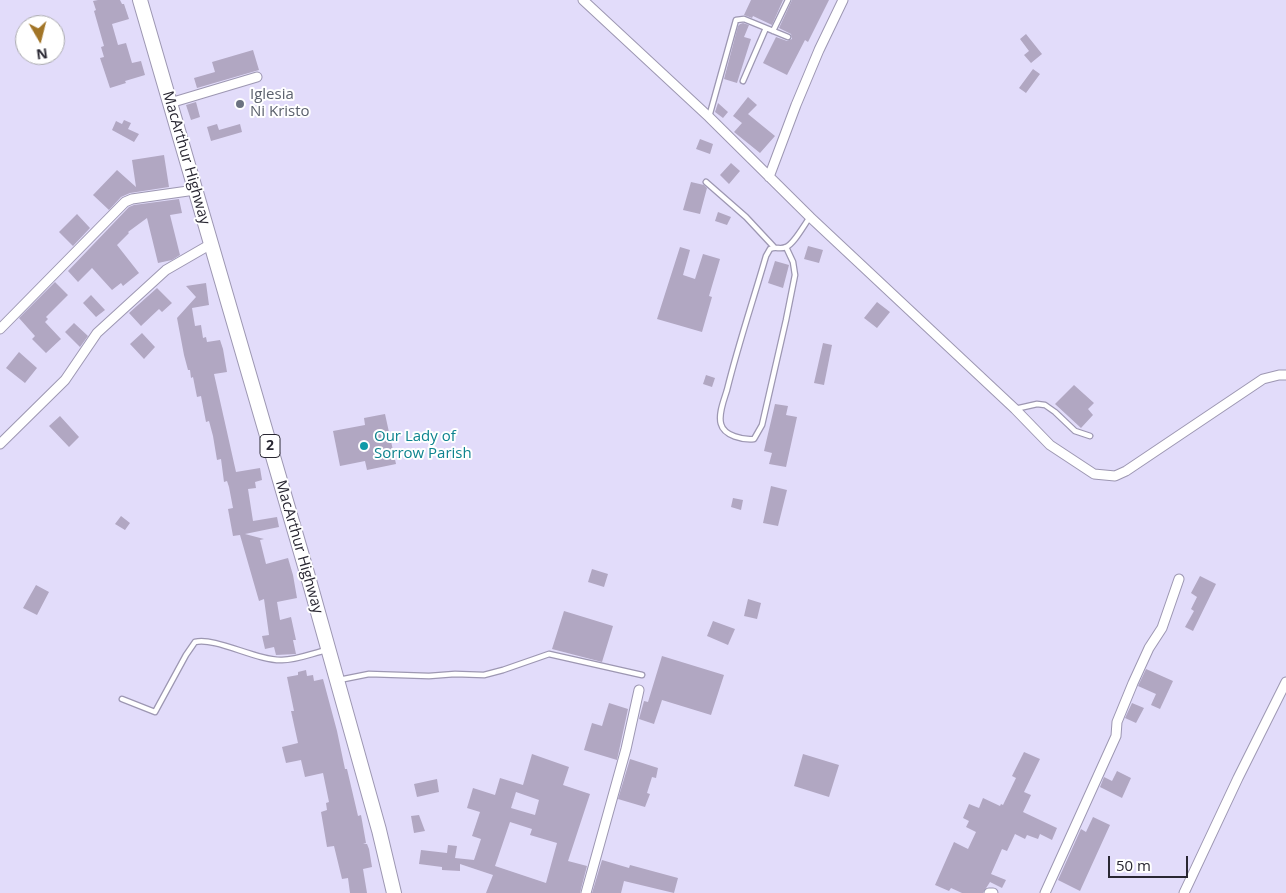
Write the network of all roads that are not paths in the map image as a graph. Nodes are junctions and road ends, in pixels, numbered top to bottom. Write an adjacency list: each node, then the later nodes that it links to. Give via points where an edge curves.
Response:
1 (140, 0): 10 (highway, MacArthur Highway / 2)
2 (583, 0): 11 (street)
3 (788, 0): 6 (lane)
4 (843, 0): 12 (street, via 819,50)
5 (766, 28): 6 (lane); 9 (lane); 11 (lane, via 744,18 736,20)
6 (772, 31): 7 (lane)
7 (788, 37)
8 (257, 78): 10 (street)
9 (743, 81)
10 (170, 103): 14 (highway, MacArthur Highway / 2)
11 (710, 117): 12 (street)
12 (769, 177): 15 (street)
13 (706, 182): 17 (lane)
14 (195, 190): 16 (highway, MacArthur Highway / 2); 19 (street, via 126,202)
15 (810, 217): 18 (lane); 21 (street)
16 (211, 244): 23 (street, via 166,270 97,333 66,380); 25 (highway, MacArthur Highway / 2)
17 (774, 247): 18 (lane); 18 (lane, via 766,256 720,417 721,426 728,435 749,440 754,439 762,425 786,320 795,268)
18 (786, 247)
19 (0, 329)
20 (1286, 375): 21 (street, via 1263,380 1115,476 1094,474 1083,468 1050,445)
21 (1015, 409): 22 (lane, via 1037,404 1045,406 1074,431)
22 (1090, 436)
23 (0, 444)
24 (1179, 579): 35 (street, via 1162,628 1149,648 1117,722 1116,736)
25 (329, 649): 27 (highway, MacArthur Highway / 2); 30 (lane, via 282,660 195,642 155,712)
26 (642, 675): 27 (lane, via 548,654 484,675 369,674)
27 (337, 681): 31 (highway, MacArthur Highway / 2)
28 (1286, 682): 36 (street)
29 (639, 690): 32 (street)
30 (122, 699)
31 (394, 893)
32 (586, 893)
33 (989, 893): 34 (street)
34 (993, 893)
35 (1045, 893)
36 (1184, 893)

